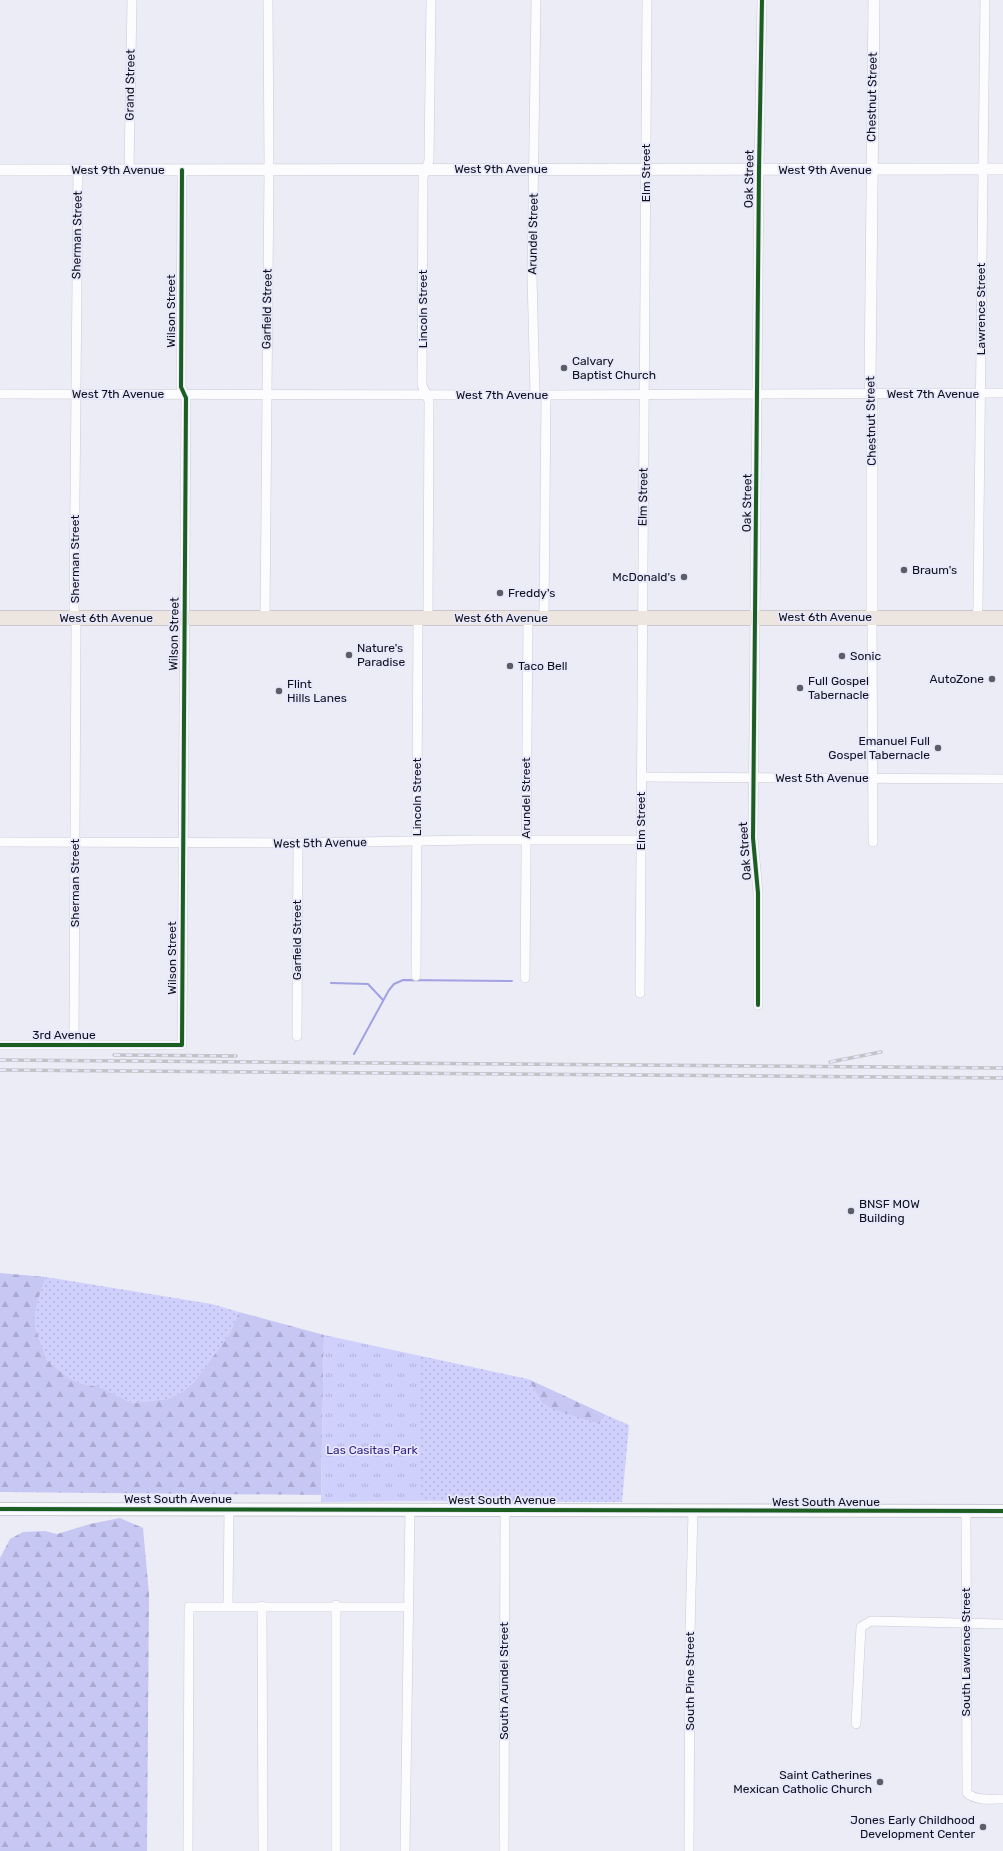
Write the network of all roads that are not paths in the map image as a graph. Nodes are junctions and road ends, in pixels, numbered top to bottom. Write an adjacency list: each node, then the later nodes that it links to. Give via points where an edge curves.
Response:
1 (132, 0): 12 (street, Grand Street)
2 (268, 0): 14 (street, Garfield Street)
3 (431, 0): 15 (street, Lincoln Street)
4 (536, 0): 9 (street, Arundel Street)
5 (647, 0): 16 (street, Elm Street)
6 (762, 0): 17 (street, Oak Street)
7 (874, 0): 18 (street, Chestnut Street)
8 (985, 0): 19 (street, Lawrence Street)
9 (534, 169): 15 (street, West 9th Avenue); 16 (street, West 9th Avenue); 30 (street, Arundel Street, via 532,276)
10 (0, 170): 11 (street, West 9th Avenue)
11 (78, 170): 12 (street, West 9th Avenue); 24 (street, Sherman Street)
12 (129, 170): 13 (street, West 9th Avenue)
13 (182, 170): 14 (street, West 9th Avenue); 25 (street, Wilson Street, via 181,387)
14 (269, 170): 15 (street, West 9th Avenue); 26 (street, Garfield Street)
15 (427, 170): 29 (street, Lincoln Street, via 423,177 422,384)
16 (646, 170): 17 (street, West 9th Avenue); 31 (street, Elm Street)
17 (759, 170): 18 (street, West 9th Avenue); 27 (street, Oak Street)
18 (871, 170): 19 (street, West 9th Avenue); 28 (street, Chestnut Street)
19 (982, 170): 20 (street, West 9th Avenue); 21 (street, Lawrence Street)
20 (1003, 170)
21 (980, 393): 22 (street, West 7th Avenue); 28 (street, West 7th Avenue); 41 (street, Lawrence Street)
22 (1003, 393)
23 (0, 394): 24 (street, West 7th Avenue)
24 (76, 394): 25 (street, West 7th Avenue); 36 (street, Sherman Street)
25 (185, 394): 26 (street, West 7th Avenue); 43 (street, Wilson Street)
26 (266, 394): 29 (street, West 7th Avenue); 44 (street, Garfield Street)
27 (758, 394): 28 (street, West 7th Avenue); 31 (street, West 7th Avenue); 33 (street, Oak Street)
28 (872, 394): 34 (street, Chestnut Street)
29 (427, 395): 30 (street, West 7th Avenue); 37 (street, Lincoln Street, via 429,408)
30 (535, 395): 32 (street, West 7th Avenue)
31 (645, 395): 32 (street, West 7th Avenue); 40 (street, Elm Street)
32 (546, 396): 39 (street)
33 (756, 617): 34 (main road, West 6th Avenue); 40 (main road, West 6th Avenue); 46 (street, Oak Street)
34 (872, 617): 41 (main road, West 6th Avenue); 47 (street, Chestnut Street)
35 (0, 618): 36 (main road, West 6th Avenue)
36 (75, 618): 43 (main road, West 6th Avenue); 52 (street, Sherman Street)
37 (423, 618): 38 (main road, West 6th Avenue); 44 (main road, West 6th Avenue); 53 (street, Lincoln Street)
38 (528, 618): 39 (main road, West 6th Avenue); 49 (street, Arundel Street)
39 (544, 618): 40 (main road, West 6th Avenue)
40 (642, 618): 45 (street, Elm Street)
41 (976, 618): 42 (main road, West 6th Avenue)
42 (1003, 618)
43 (185, 619): 44 (main road, West 6th Avenue); 55 (street, Wilson Street)
44 (265, 619)
45 (641, 777): 46 (street, West 5th Avenue); 50 (street, Elm Street)
46 (753, 778): 47 (street, West 5th Avenue); 60 (street, Oak Street, via 753,838 758,893)
47 (872, 778): 48 (street, West 5th Avenue); 54 (street, Chestnut Street)
48 (1003, 779)
49 (526, 840): 50 (street, West 5th Avenue); 53 (street, West 5th Avenue); 58 (street, Arundel Street)
50 (641, 840): 59 (street, Elm Street)
51 (0, 842): 52 (street, West 5th Avenue)
52 (75, 842): 55 (street, West 5th Avenue); 63 (street, Sherman Street)
53 (417, 842): 56 (street, West 5th Avenue); 57 (street, Lincoln Street)
54 (873, 842)
55 (183, 843): 56 (street, West 5th Avenue); 64 (street, Wilson Street, via 182,1045)
56 (298, 843): 61 (street, Garfield Street)
57 (416, 976)
58 (525, 978)
59 (640, 993)
60 (758, 1006)
61 (297, 1036)
62 (0, 1044): 63 (street, 3rd Avenue)
63 (74, 1044): 64 (street, 3rd Avenue)
64 (128, 1045)
65 (0, 1509): 66 (main road, West South Avenue)
66 (229, 1509): 67 (main road, West South Avenue); 72 (street)
67 (410, 1510): 68 (main road, West South Avenue); 75 (street)
68 (504, 1510): 69 (main road, West South Avenue); 84 (street, South Arundel Street)
69 (693, 1512): 70 (main road, West South Avenue); 85 (street, South Pine Street)
70 (966, 1512): 71 (main road, West South Avenue); 76 (street, South Lawrence Street)
71 (1003, 1512)
72 (228, 1606): 73 (street); 80 (street, via 189,1607)
73 (262, 1606): 74 (street); 81 (street)
74 (336, 1606): 75 (street); 82 (street)
75 (408, 1607): 83 (street)
76 (967, 1624): 77 (street); 78 (street, via 871,1621 862,1627); 79 (street, South Lawrence Street, via 967,1793 970,1796)
77 (1003, 1624)
78 (856, 1724)
79 (1003, 1799)
80 (188, 1851)
81 (263, 1851)
82 (336, 1851)
83 (406, 1851)
84 (504, 1851)
85 (689, 1851)

